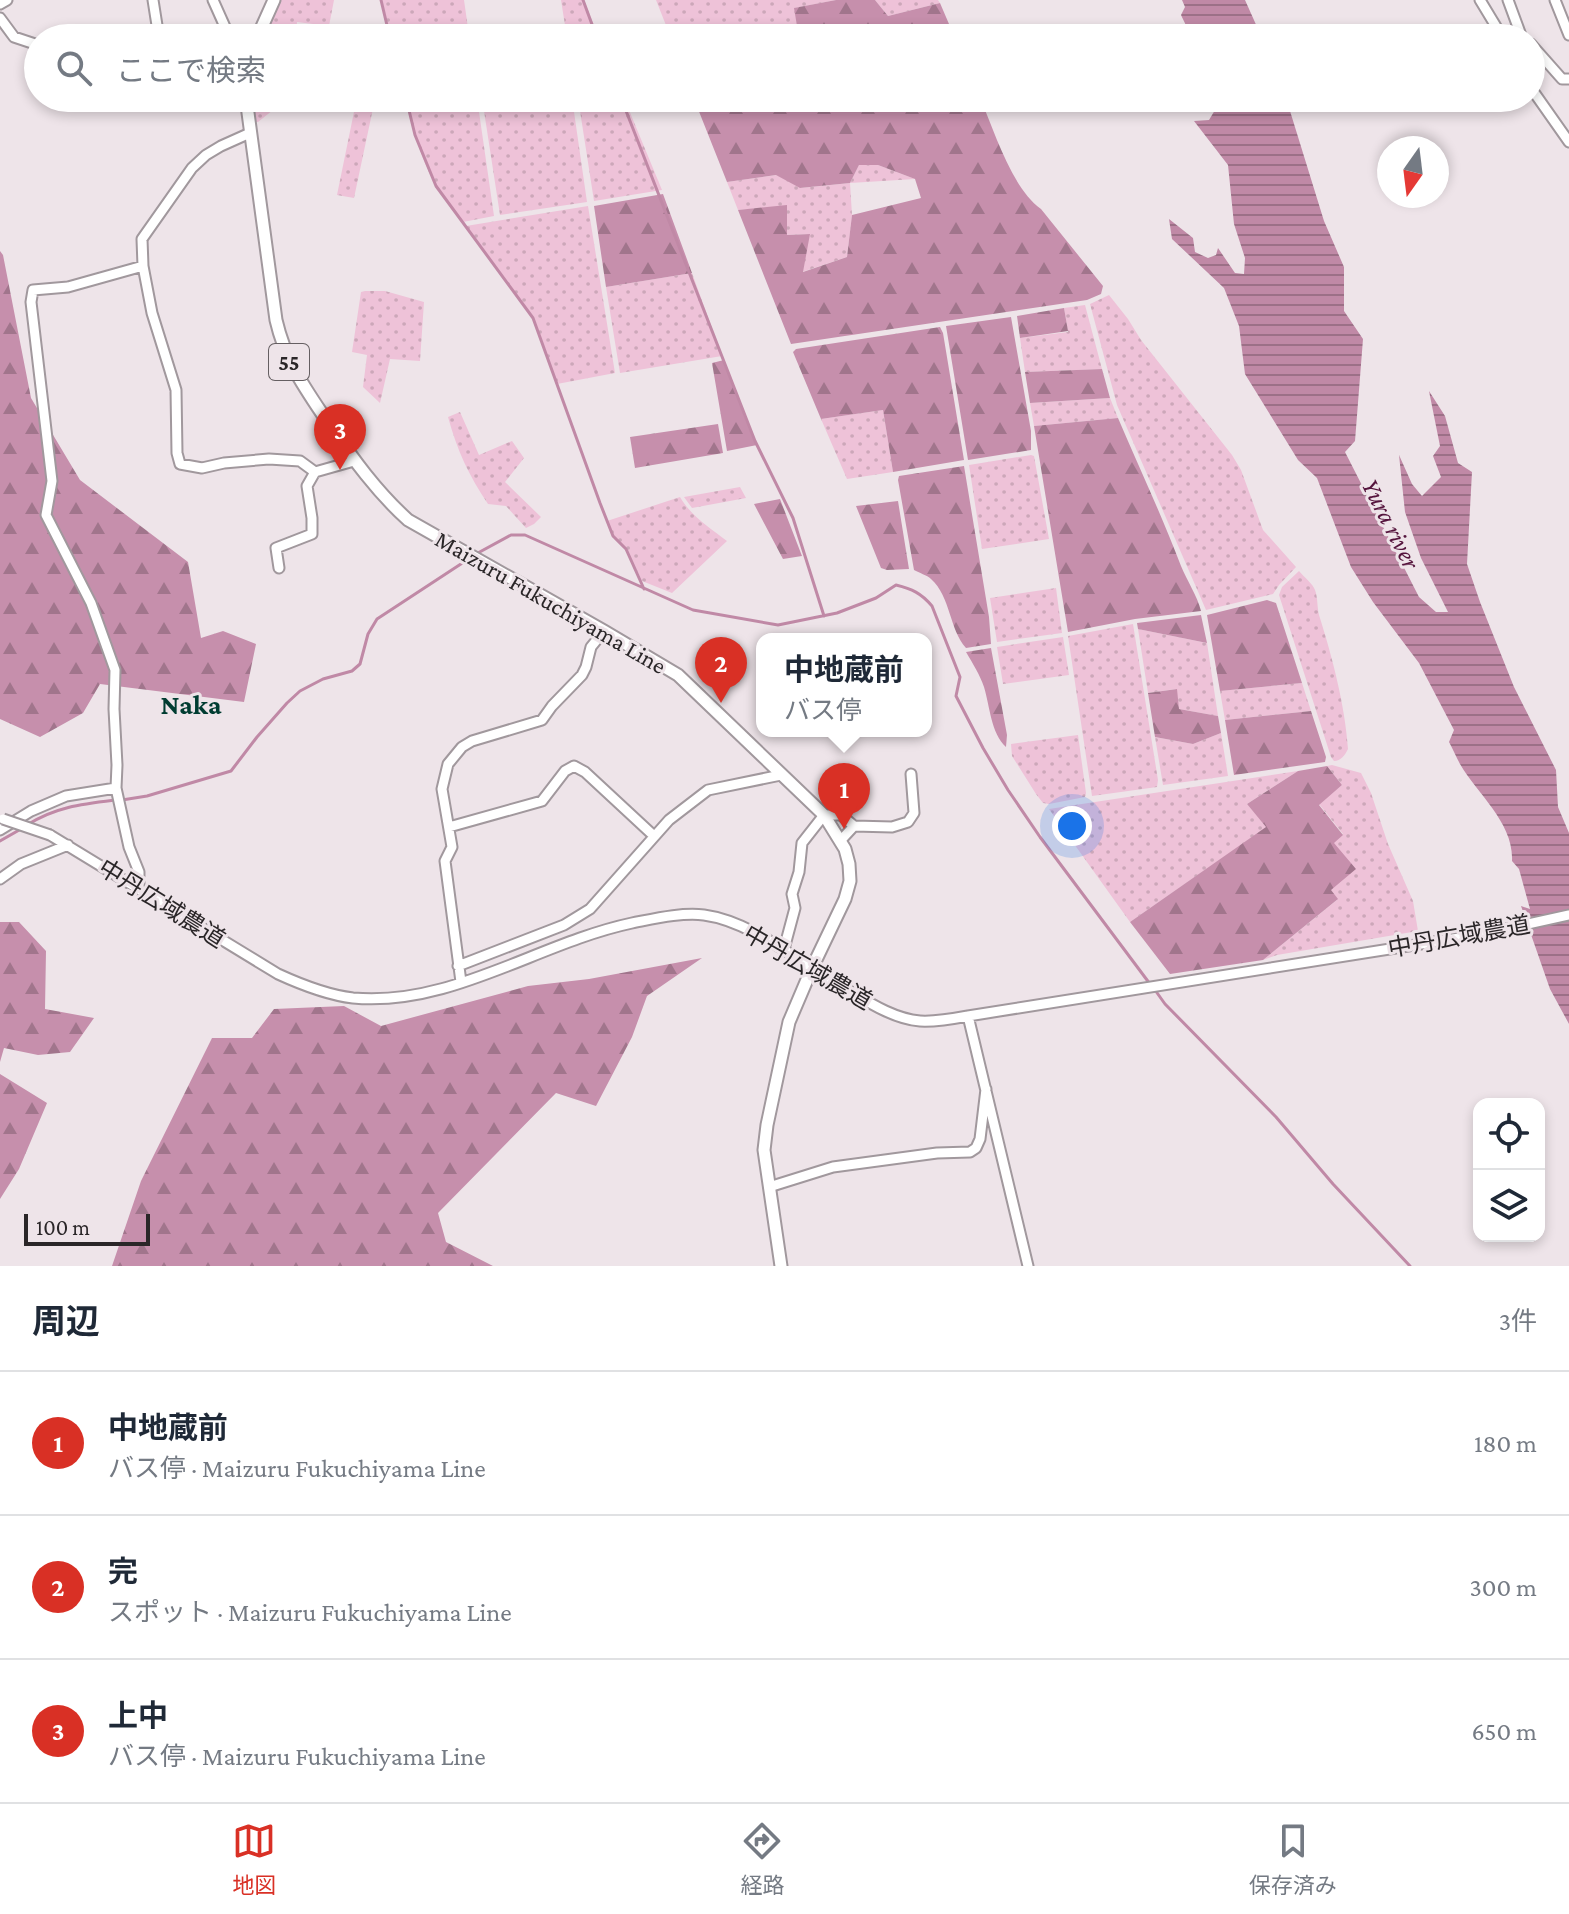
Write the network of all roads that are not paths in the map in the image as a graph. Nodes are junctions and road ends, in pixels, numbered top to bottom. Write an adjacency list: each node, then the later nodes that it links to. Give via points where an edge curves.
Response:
1 (7, 0): 8 (street)
2 (153, 0): 10 (street)
3 (213, 0): 11 (street)
4 (274, 0): 12 (main road)
5 (1480, 0): 13 (street)
6 (1508, 0): 14 (street)
7 (1555, 0): 15 (street)
8 (0, 4)
9 (0, 18): 16 (street, via 14,37)
10 (157, 24)
11 (224, 24)
12 (263, 24)
13 (1495, 24)
14 (1517, 24)
15 (1569, 35)
16 (24, 40)
17 (1545, 60): 18 (street, via 1562,79)
18 (1569, 79)
19 (1545, 106): 22 (street)
20 (248, 112): 21 (main road, Maizuru Fukuchiyama Line / 55)
21 (250, 133): 23 (street, via 206,155 185,177 142,239); 24 (main road, Maizuru Fukuchiyama Line / 55, via 281,343)
22 (1569, 142)
23 (143, 266): 25 (street, via 176,390 180,464 202,468 269,459 300,461); 30 (street, via 68,287 33,290 31,302 52,481 46,515 91,603 115,670)
24 (354, 461): 25 (street); 27 (main road, Maizuru Fukuchiyama Line / 55, via 408,520)
25 (315, 472): 26 (street, via 307,486 312,534 276,548)
26 (279, 568)
27 (604, 631): 29 (main road, Maizuru Fukuchiyama Line / 55, via 678,675); 34 (street, via 591,647 582,675 542,720 472,741 448,764 442,789)
28 (911, 774): 33 (street, via 914,813 908,822)
29 (781, 775): 31 (main road, Maizuru Fukuchiyama Line / 55); 36 (street, via 708,790)
30 (116, 788): 35 (street, via 66,796); 40 (street)
31 (824, 815): 33 (street, via 841,815); 37 (main road, Maizuru Fukuchiyama Line / 55); 42 (street, via 802,843)
32 (1, 818): 38 (street, 中丹広域農道, bridge)
33 (854, 826): 37 (street)
34 (449, 827): 36 (street, via 542,801 574,766); 43 (street, via 452,847 445,861)
35 (0, 830)
36 (654, 836): 43 (street, via 590,909 564,925)
37 (841, 840): 44 (main road, Maizuru Fukuchiyama Line / 55, via 850,881)
38 (68, 845): 39 (street, via 21,864); 40 (street, 中丹広域農道)
39 (0, 879)
40 (139, 888): 45 (street, 中丹広域農道, via 268,969 327,993 373,999 416,995)
41 (1569, 915): 46 (street, 中丹広域農道, via 1478,935)
42 (784, 949): 44 (street, 中丹広域農道); 45 (street, 中丹広域農道, via 703,915 660,917 610,928)
43 (458, 966): 45 (street)
44 (812, 968): 46 (street, 中丹広域農道, via 897,1016 918,1021); 48 (main road, Maizuru Fukuchiyama Line / 55, via 789,1022 767,1125)
45 (461, 982)
46 (972, 1015): 47 (street)
47 (986, 1089): 48 (street, via 980,1139 970,1152 833,1167); 50 (street)
48 (769, 1187): 49 (main road, Maizuru Fukuchiyama Line / 55)
49 (781, 1266)
50 (1028, 1266)

